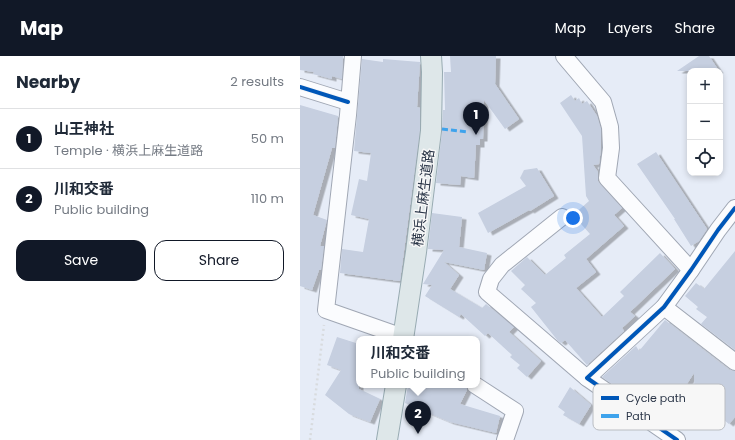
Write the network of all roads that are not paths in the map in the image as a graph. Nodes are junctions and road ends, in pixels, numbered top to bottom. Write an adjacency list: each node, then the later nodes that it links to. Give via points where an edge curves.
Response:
1 (353, 56): 5 (street)
2 (431, 56): 11 (main road, 横浜上麻生道路, via 431,131)
3 (564, 56): 8 (street, via 603,102 610,127 611,148 607,178)
4 (300, 87): 5 (street)
5 (348, 102): 10 (street, via 326,310)
6 (735, 208): 8 (street)
7 (562, 217): 13 (street, via 502,265 491,279 487,292)
8 (691, 270): 9 (street)
9 (664, 307): 12 (street); 13 (street)
10 (398, 336)
11 (403, 336)
12 (735, 362)
13 (587, 378): 14 (street)
14 (596, 384)
15 (396, 388): 18 (main road)
16 (480, 388): 19 (street, via 515,411)
17 (662, 430): 20 (street)
18 (387, 440)
19 (504, 440)
20 (677, 440)

